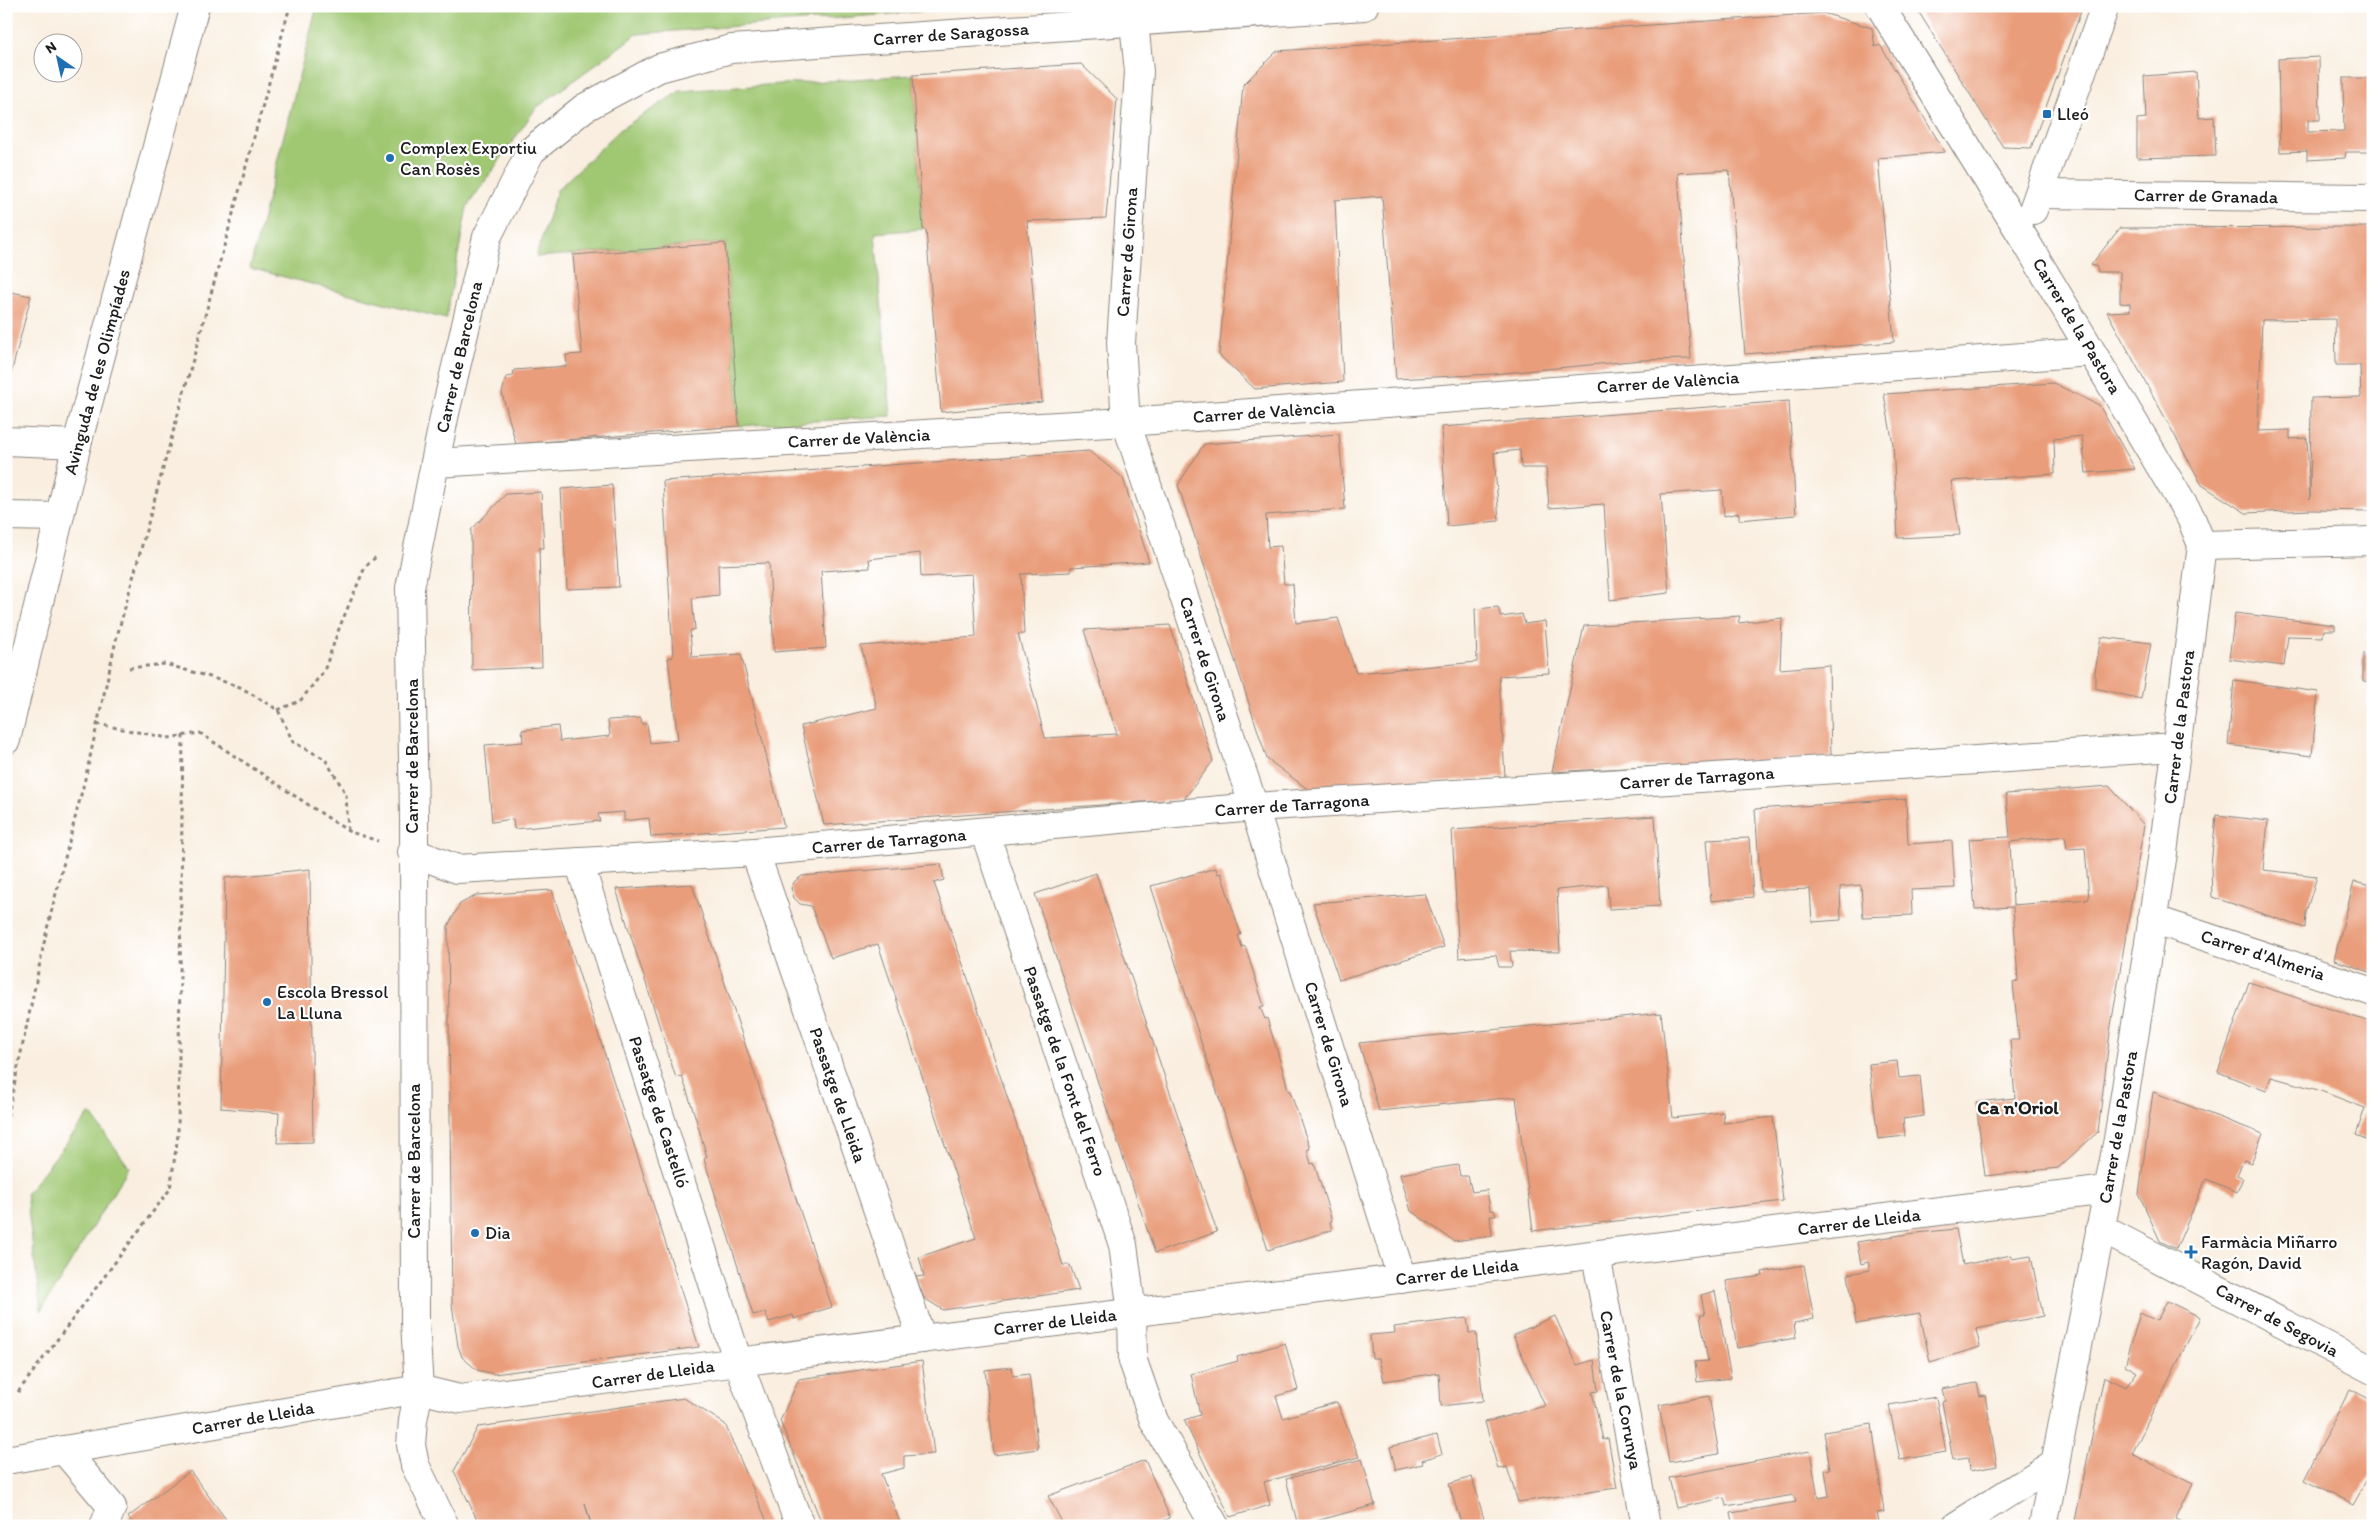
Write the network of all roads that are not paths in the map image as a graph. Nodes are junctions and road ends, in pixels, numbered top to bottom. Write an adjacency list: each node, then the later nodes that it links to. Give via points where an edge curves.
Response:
1 (195, 6): 13 (street, Avinguda de les Olimpíades)
2 (1364, 6): 5 (street, Carrer de Saragossa)
3 (1880, 6): 9 (street, Carrer de la Pastora)
4 (2105, 6): 7 (street)
5 (1134, 22): 6 (street, Carrer de Saragossa, via 731,49); 11 (street, Carrer de Girona, via 1139,72 1121,343)
6 (659, 68): 14 (street, Carrer de Barcelona, via 584,108 531,150 487,238)
7 (2039, 194): 8 (street, Carrer de Granada); 9 (street)
8 (2373, 198)
9 (2024, 237): 10 (street, Carrer de la Pastora)
10 (2091, 352): 11 (street, Carrer de València); 18 (street, Carrer de la Pastora, via 2191,518)
11 (1126, 422): 14 (street, Carrer de València); 21 (street, Carrer de Girona)
12 (6, 441): 13 (street)
13 (77, 444): 16 (street, Avinguda de les Olimpíades)
14 (435, 463): 23 (street, Carrer de Barcelona, via 410,588)
15 (6, 516): 16 (street)
16 (59, 517): 19 (street, Avinguda de les Olimpíades)
17 (2373, 541): 18 (street)
18 (2202, 545): 20 (street, Carrer de la Pastora)
19 (6, 740)
20 (2176, 747): 21 (street, Carrer de Tarragona); 26 (street, Carrer de la Pastora, via 2164,853)
21 (1254, 807): 22 (street, Carrer de Tarragona); 31 (street, Carrer de Girona)
22 (985, 833): 24 (street, Carrer de Tarragona); 32 (street, Passatge de la Font del Ferro, via 1123,1245)
23 (412, 852): 25 (street, Carrer de Tarragona, via 457,869); 36 (street, Carrer de Barcelona)
24 (755, 852): 25 (street, Carrer de Tarragona); 33 (street, Passatge de Lleida)
25 (579, 862): 34 (street, Passatge de Castelló)
26 (2152, 919): 27 (street, Carrer d'Almeria); 28 (street, Carrer de la Pastora)
27 (2373, 992)
28 (2107, 1190): 29 (street, Carrer de la Pastora); 30 (street, Carrer de Lleida)
29 (2100, 1228): 35 (street, Carrer de Segovia); 39 (street, Carrer de la Pastora)
30 (1596, 1255): 31 (street, Carrer de Lleida); 44 (street, Carrer de la Corunya)
31 (1402, 1279): 32 (street, Carrer de Lleida)
32 (1132, 1312): 33 (street, Carrer de Lleida); 43 (street, Passatge de la Font del Ferro, via 1133,1361 1154,1421)
33 (922, 1339): 34 (street, Carrer de Lleida)
34 (738, 1362): 36 (street, Carrer de Lleida, via 460,1399); 42 (street, Passatge de Castelló)
35 (2373, 1370)
36 (418, 1390): 37 (street, Carrer de Lleida); 41 (street, Carrer de Barcelona, via 412,1445 415,1465)
37 (64, 1450): 38 (street, Carrer de Lleida); 40 (street, via 112,1507)
38 (6, 1460)
39 (2056, 1463): 45 (street); 46 (street, Carrer de la Pastora)
40 (104, 1526)
41 (446, 1526)
42 (800, 1526)
43 (1216, 1526)
44 (1646, 1526)
45 (1956, 1526)
46 (2043, 1526)

